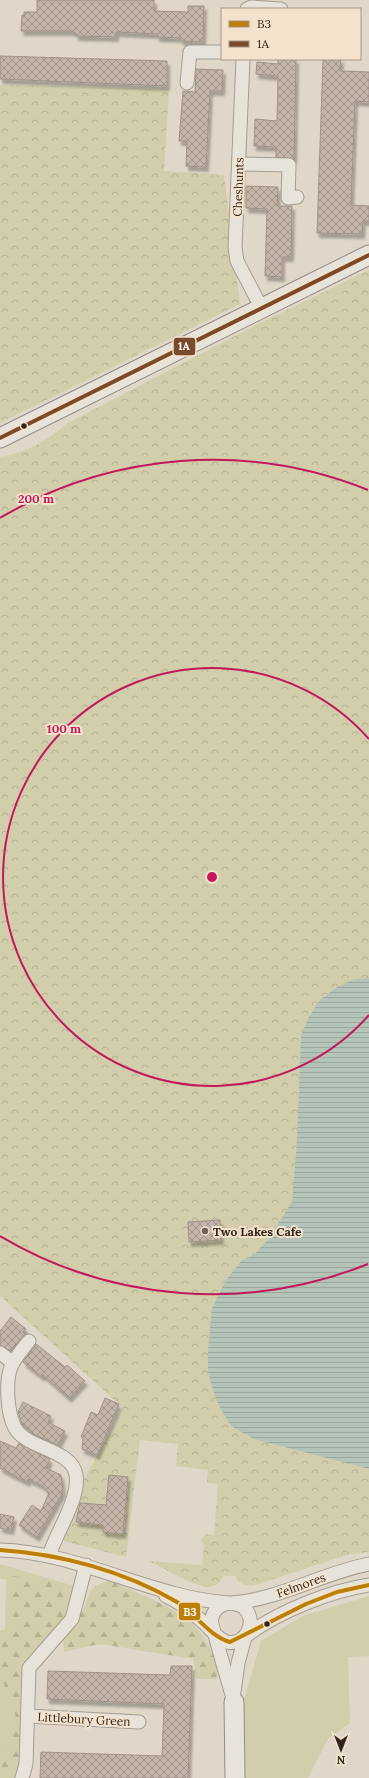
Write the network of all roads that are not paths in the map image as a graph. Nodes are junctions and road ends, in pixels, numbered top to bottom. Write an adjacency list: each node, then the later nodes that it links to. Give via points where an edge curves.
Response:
1 (249, 8): 2 (street)
2 (266, 8)
3 (221, 52): 5 (street, via 190,52)
4 (243, 60): 6 (street, Cheshunts)
5 (187, 82)
6 (239, 164): 7 (street, via 288,165 288,198); 9 (street, Cheshunts, via 235,247 237,261)
7 (298, 197)
8 (369, 255): 9 (street)
9 (262, 309): 10 (street)
10 (0, 438)
11 (29, 1341): 13 (street)
12 (0, 1353): 13 (street)
13 (12, 1362): 15 (street, via 8,1376 8,1392 11,1420 16,1429 22,1436 66,1459 76,1475 72,1501 53,1541)
14 (0, 1550): 15 (street, Felmores, via 21,1550)
15 (49, 1556): 17 (street, Felmores)
16 (369, 1564): 20 (street, Felmores, via 336,1572 263,1598)
17 (86, 1565): 18 (street, Felmores); 24 (street, Littlebury Green, via 72,1619 29,1668)
18 (144, 1585): 20 (street, Felmores, via 199,1600); 21 (street, Felmores, via 188,1609)
19 (369, 1585): 22 (street, Felmores, via 308,1604 270,1621)
20 (230, 1603): 21 (street, via 218,1607 214,1612 211,1625); 22 (street, via 243,1607 248,1612 250,1625)
21 (214, 1633): 22 (street, via 227,1642); 23 (street)
22 (245, 1637): 23 (street, via 235,1682)
23 (234, 1702): 27 (street)
24 (28, 1716): 25 (street, Littlebury Green); 26 (street, Littlebury Green, via 26,1764)
25 (139, 1722)
26 (22, 1778)
27 (235, 1778)

